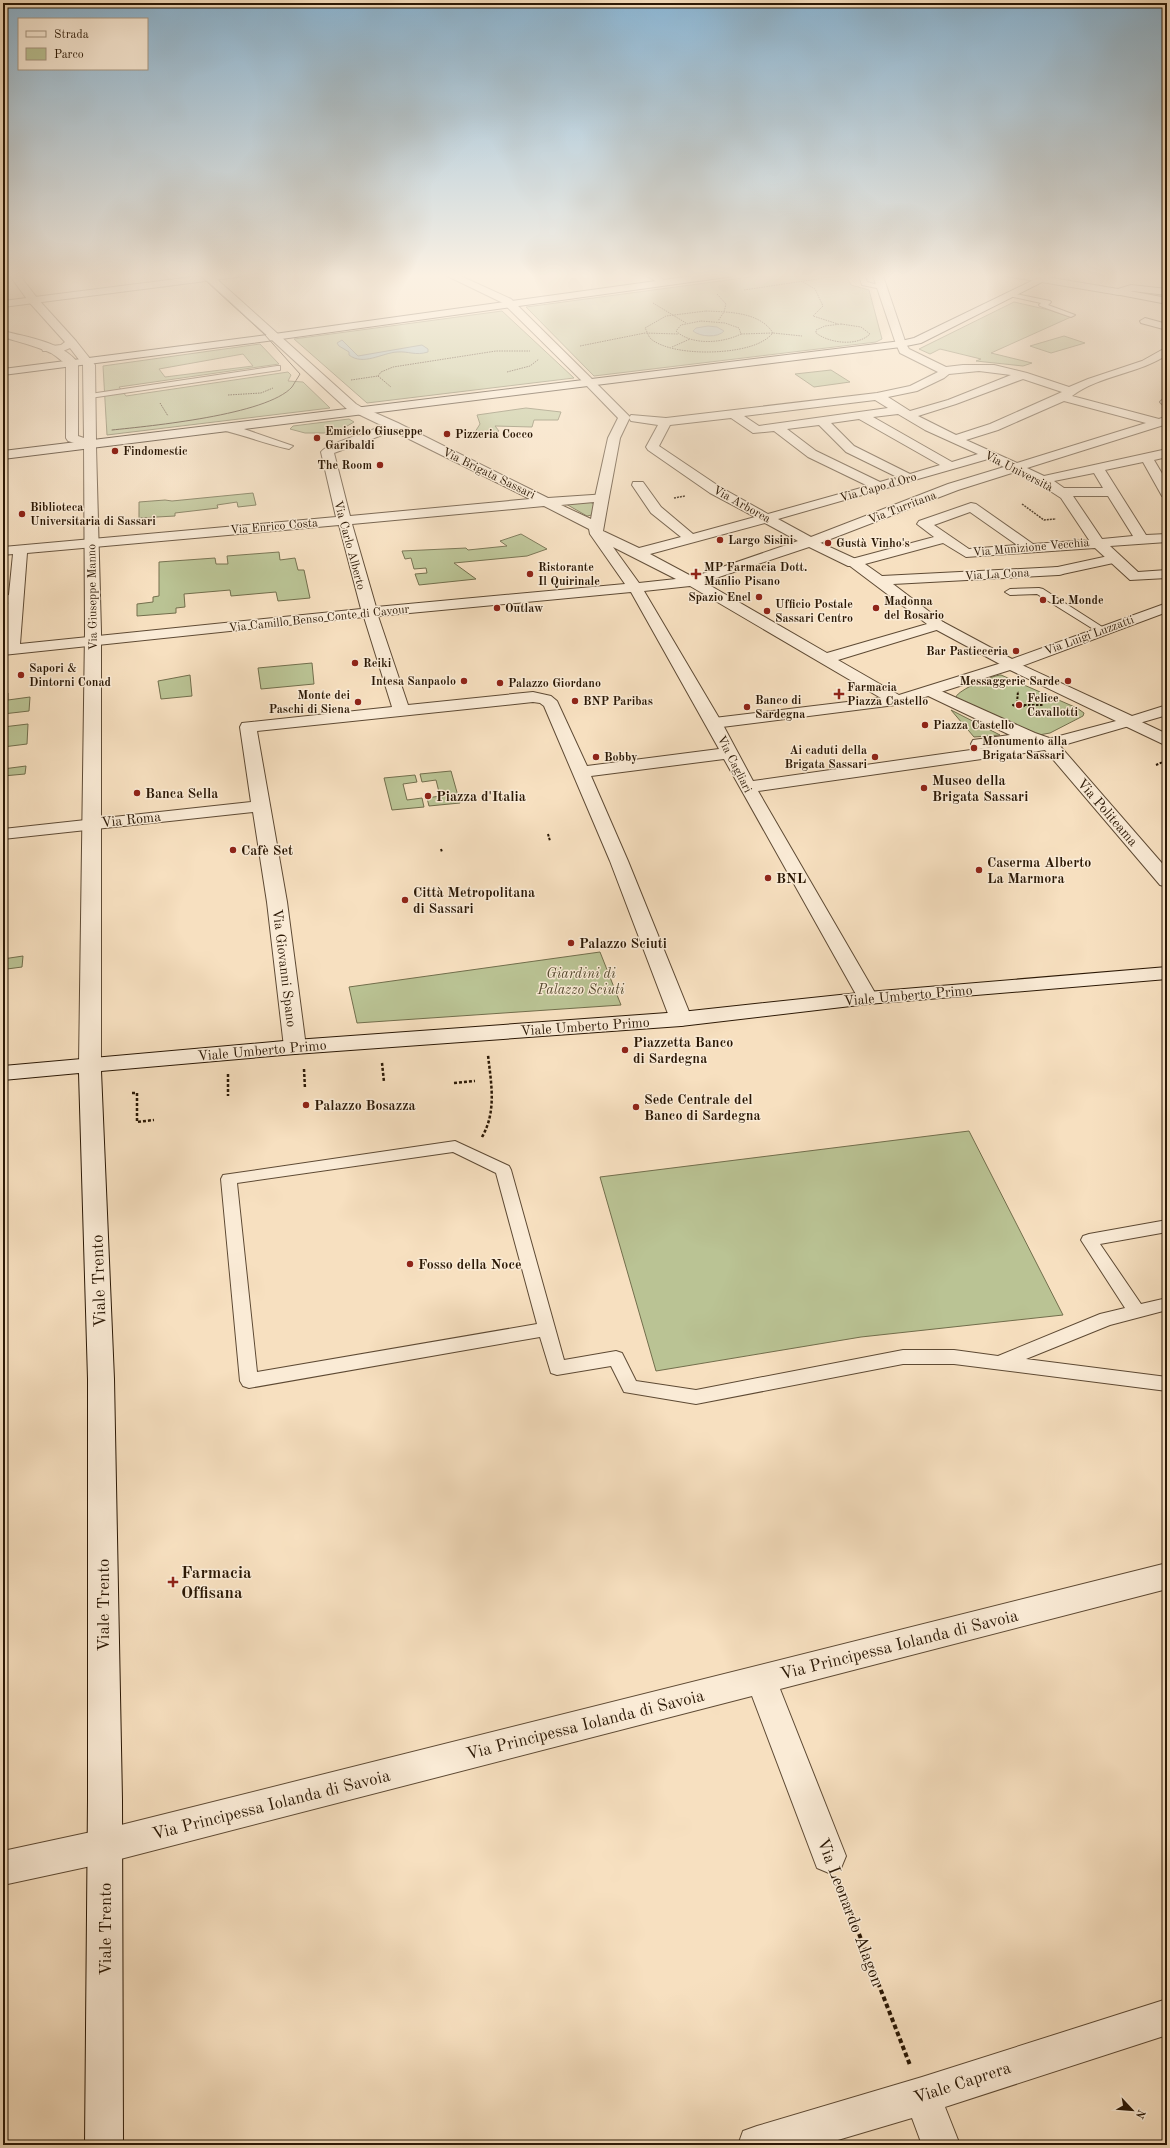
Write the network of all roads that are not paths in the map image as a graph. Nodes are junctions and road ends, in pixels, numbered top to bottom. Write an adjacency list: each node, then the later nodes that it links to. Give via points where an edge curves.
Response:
1 (72, 373): 39 (street, via 72,438)
2 (89, 373): 18 (street, Via Giuseppe Manno)
3 (243, 373): 18 (lane)
4 (315, 373): 21 (street, via 352,407)
5 (580, 373): 12 (street)
6 (661, 373): 12 (street)
7 (943, 373): 19 (street, via 913,389)
8 (1016, 373): 11 (street)
9 (1117, 373): 14 (street)
10 (1139, 373): 13 (street)
11 (1023, 375): 17 (street); 22 (street, via 952,402)
12 (589, 382): 20 (street); 26 (street)
13 (1126, 382)
14 (1086, 384): 15 (street); 17 (street)
15 (1106, 390)
16 (1040, 391): 17 (street)
17 (1066, 394): 27 (street); 30 (street)
18 (90, 396): 39 (street, Via Giuseppe Manno)
19 (877, 396): 22 (street, Via Università); 24 (street)
20 (393, 408): 21 (street); 33 (street, via 389,418)
21 (362, 411): 31 (street); 33 (street)
22 (903, 412): 25 (street); 38 (street, Via Università)
23 (992, 412): 27 (street)
24 (735, 414): 32 (street); 36 (street, via 756,430)
25 (861, 415): 28 (street); 45 (street)
26 (629, 417): 32 (street); 55 (street, via 614,438)
27 (1013, 418): 34 (street)
28 (822, 421): 36 (street); 48 (street, via 850,449)
29 (976, 421): 34 (street)
30 (1163, 421): 46 (street, Via Turritana)
31 (272, 422): 35 (street); 37 (lane, via 259,428 254,432)
32 (666, 422): 57 (street, Via Arborea, via 652,447 715,490)
33 (394, 426): 56 (street, Via Brigata Sassari); 58 (street, Via Carlo Alberto, via 327,452)
34 (994, 427): 38 (street)
35 (224, 428): 37 (lane); 39 (street)
36 (778, 428): 51 (street, via 812,454)
37 (254, 436): 40 (lane)
38 (955, 439): 43 (street, Via Università)
39 (92, 444): 42 (street); 66 (street, Via Giuseppe Manno)
40 (289, 446)
41 (1167, 453): 44 (street)
42 (3, 455)
43 (989, 455): 45 (street, Via Capo d'Oro); 46 (street, Via Università)
44 (1147, 459): 47 (street); 54 (street)
45 (951, 466): 48 (street, Via Capo d'Oro)
46 (1015, 466): 49 (street, Via Università); 64 (street, Via Turritana)
47 (1098, 469): 49 (street); 53 (street)
48 (908, 478): 51 (street, Via Capo d'Oro)
49 (1043, 480): 52 (street, Via Università)
50 (638, 485): 60 (street, via 656,510)
51 (878, 486): 57 (street, Via Capo d'Oro)
52 (1061, 492): 53 (street); 65 (street, Via Università, via 1066,495)
53 (1112, 492): 63 (street)
54 (1167, 493)
55 (602, 496): 56 (street, Via Brigata Sassari); 59 (street)
56 (545, 502): 58 (street, Via Enrico Costa); 59 (street, Via Brigata Sassari)
57 (766, 518): 60 (street); 64 (street, Via Arborea)
58 (342, 520): 66 (street, Via Enrico Costa); 81 (street, Via Carlo Alberto)
59 (596, 530): 70 (street, Via Brigata Sassari); 76 (street, Via Cagliari)
60 (690, 538): 70 (street)
61 (946, 538): 67 (street, Via Munizione Vecchia, via 966,553); 67 (street, Via Munizione Vecchia, via 924,524 971,507); 72 (street)
62 (1167, 538): 63 (street, Via Munizione Vecchia)
63 (1141, 539): 65 (street, Via Munizione Vecchia)
64 (810, 542): 72 (street, Via Arborea); 75 (street, Via Turritana)
65 (1096, 542): 67 (street, Via Munizione Vecchia); 71 (street, Via Università)
66 (92, 543): 68 (street, Via Enrico Costa); 84 (street, Via Giuseppe Manno)
67 (1030, 548)
68 (20, 549): 69 (street, Via Enrico Costa); 78 (street)
69 (3, 551)
70 (638, 553): 75 (street, Via Brigata Sassari)
71 (1113, 559): 73 (street, Via Università, via 1135,577); 74 (street, Via La Cona, via 1058,571)
72 (853, 563): 74 (street, Via Arborea)
73 (1167, 574)
74 (879, 580): 82 (street, Via Arborea)
75 (691, 582): 76 (street, Via Turritana); 86 (street, Via Brigata Sassari)
76 (636, 587): 81 (street, Via Camillo Benso Conte di Cavour); 93 (street, Via Cagliari)
77 (1010, 592): 83 (lane, via 1039,591)
78 (16, 594): 79 (lane); 85 (street)
79 (3, 603)
80 (1167, 607): 83 (street, Via Luigi Luzzatti)
81 (368, 613): 84 (street, Via Camillo Benso Conte di Cavour); 90 (street, Via Carlo Alberto)
82 (938, 625): 86 (street); 87 (street, Via Arborea)
83 (1102, 630): 87 (street, Via Luigi Luzzatti)
84 (93, 642): 85 (street, Via Camillo Benso Conte di Cavour); 102 (street, Via Giuseppe Manno)
85 (7, 650)
86 (825, 659): 89 (street, Via Brigata Sassari)
87 (1010, 664): 88 (street); 92 (street)
88 (939, 697): 89 (street); 94 (street)
89 (897, 701): 93 (street)
90 (401, 710): 99 (street, via 533,697 545,699 551,704); 101 (street, via 248,727)
91 (1167, 710): 92 (street)
92 (1131, 722): 95 (street); 97 (street)
93 (714, 723): 98 (street, Via Cagliari)
94 (1029, 737): 96 (street); 97 (street)
95 (1167, 741)
96 (979, 744)
97 (1049, 744): 100 (street); 104 (street, Via Politeama)
98 (730, 754): 99 (street); 100 (street, Via Cagliari)
99 (581, 772): 107 (street)
100 (747, 787): 106 (street, Via Cagliari)
101 (260, 806): 102 (street, Via Roma); 108 (street, Via Giovanni Spano)
102 (93, 823): 103 (street, Via Roma); 109 (street, Via Giuseppe Manno)
103 (3, 834)
104 (1167, 881)
105 (1167, 973): 106 (street, Viale Umberto Primo)
106 (868, 998): 107 (street, Viale Umberto Primo)
107 (681, 1019): 108 (street, Viale Umberto Primo)
108 (295, 1047): 109 (street, Viale Umberto Primo)
109 (90, 1064): 110 (street, Viale Umberto Primo); 119 (street, Viale Trento, via 101,1379)
110 (3, 1073)
111 (1167, 1226): 113 (lane, via 1089,1240)
112 (1167, 1304): 113 (lane)
113 (1136, 1311): 115 (lane, via 1106,1319)
114 (547, 1329): 114 (lane, via 249,1381 230,1179 455,1146 503,1170); 115 (lane, via 557,1368 616,1358 630,1387 696,1398 903,1357 954,1357)
115 (998, 1363): 116 (lane)
116 (1167, 1384)
117 (1167, 1576): 118 (street, Via Principessa Iolanda di Savoia)
118 (761, 1679): 119 (street, Via Principessa Iolanda di Savoia); 120 (street, Via Leonardo Alagon)
119 (105, 1846): 121 (street, Via Principessa Iolanda di Savoia); 124 (street, Viale Trento)
120 (829, 1856)
121 (3, 1868)
122 (1167, 2017): 123 (street, Viale Caprera)
123 (922, 2096): 125 (street, Viale Caprera); 126 (street)
124 (104, 2145)
125 (757, 2145)
126 (941, 2145)

